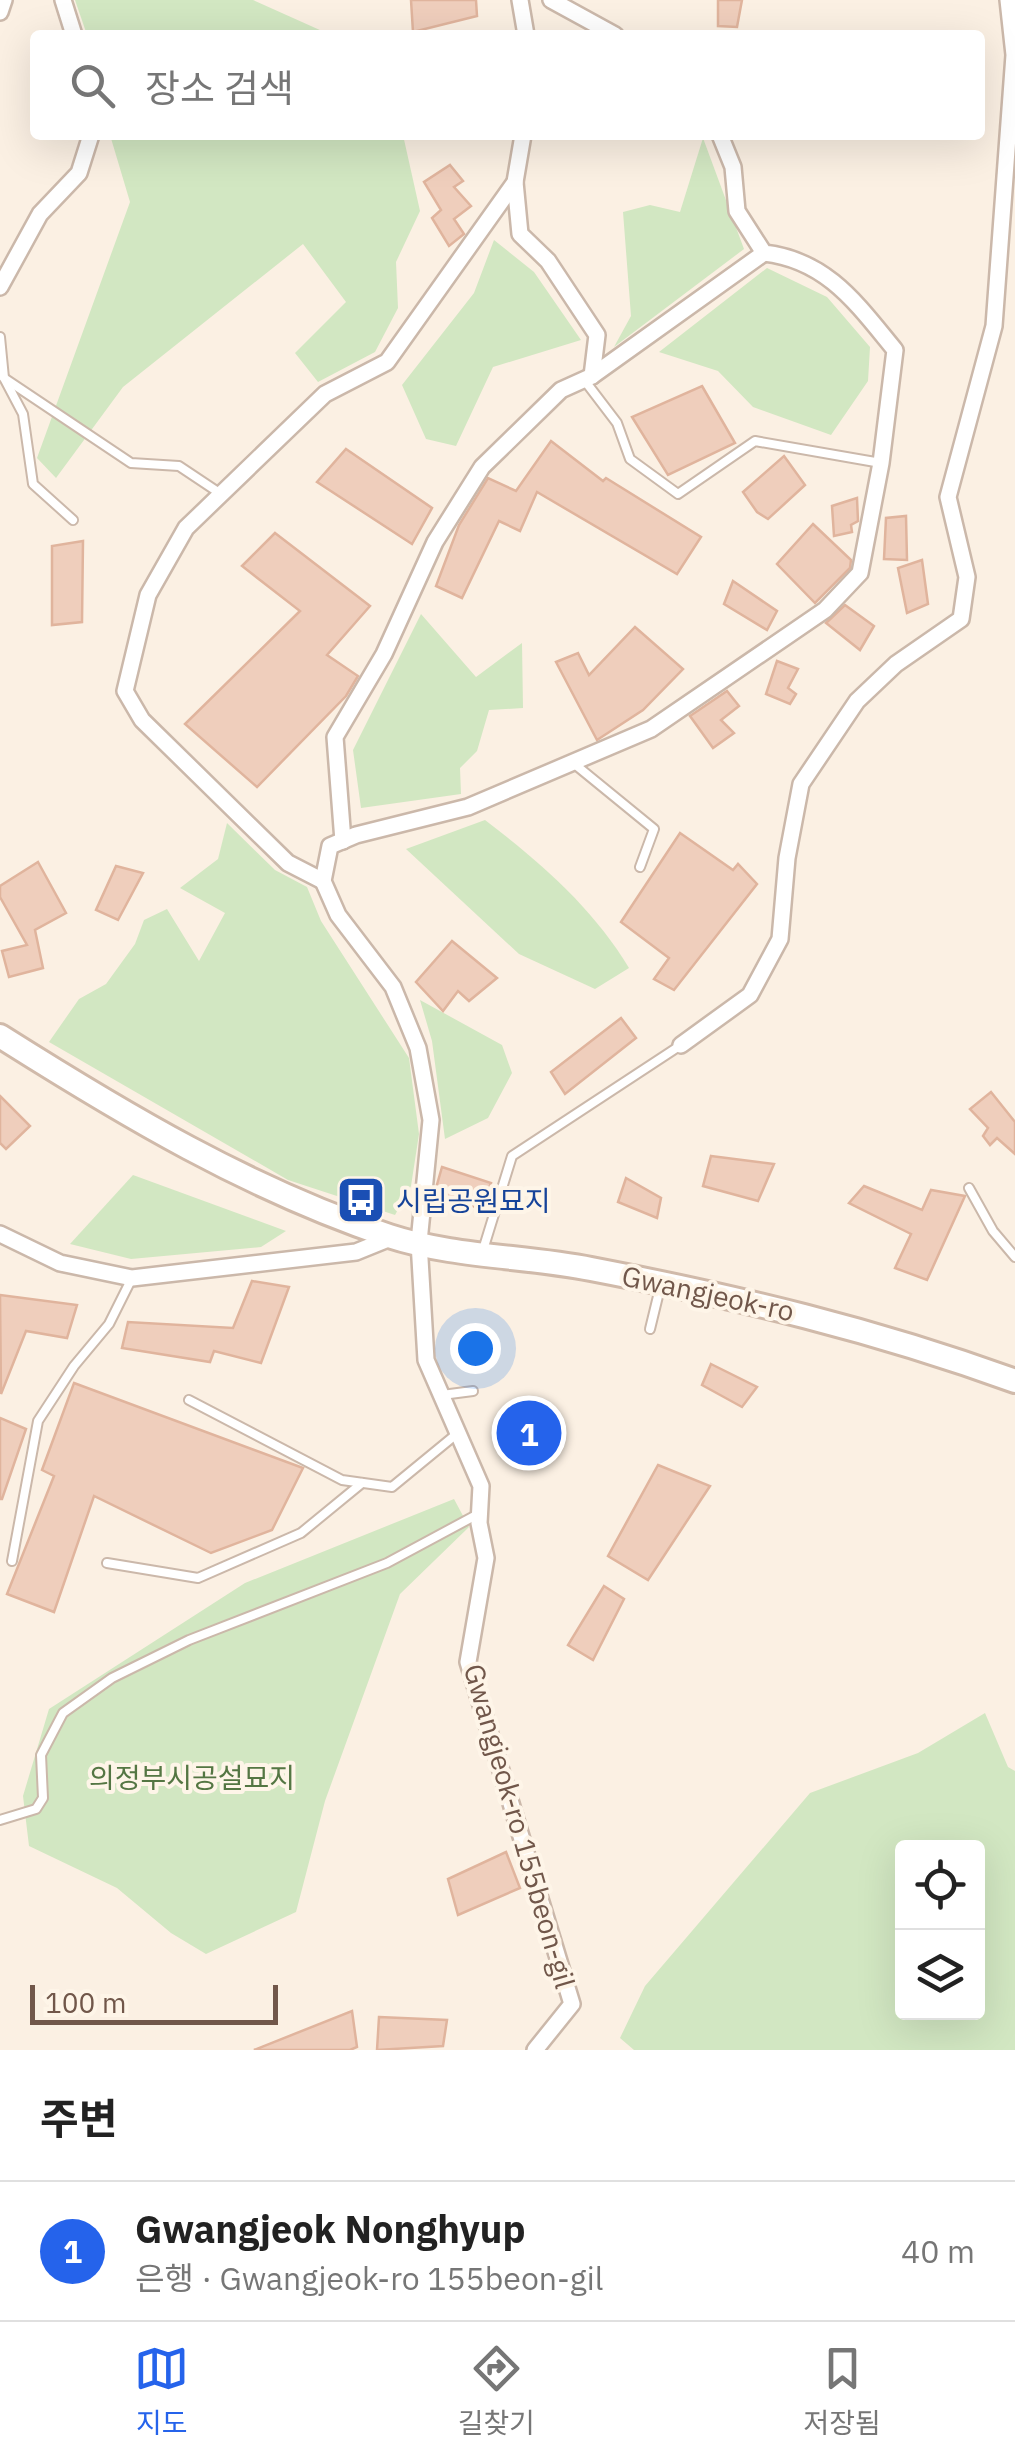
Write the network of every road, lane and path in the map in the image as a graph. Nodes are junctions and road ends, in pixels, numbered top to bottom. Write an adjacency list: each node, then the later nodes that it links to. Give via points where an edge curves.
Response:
1 (4, 0): 6 (street)
2 (63, 0): 7 (street)
3 (520, 0): 8 (street)
4 (551, 0): 9 (street)
5 (1008, 0): 19 (street, via 1014,55)
6 (0, 12)
7 (72, 30)
8 (525, 30)
9 (606, 30)
10 (89, 140): 17 (street, via 79,173 40,214)
11 (521, 140): 13 (street)
12 (722, 140): 16 (street, via 737,211)
13 (515, 182): 14 (street); 15 (street)
14 (491, 216): 15 (street); 24 (street, via 387,362 325,394)
15 (520, 234): 22 (street, via 548,261 597,335)
16 (764, 252): 22 (street); 23 (street, via 794,256 846,290 895,350)
17 (0, 287)
18 (1015, 294): 19 (street)
19 (997, 295): 31 (street, via 948,498 967,577 961,619 896,664 857,702 801,784 780,939 750,994)
20 (0, 337): 21 (lane)
21 (4, 378): 24 (lane, via 131,463 180,466); 25 (lane, via 22,414 33,484)
22 (589, 379): 23 (lane, via 618,423 630,458 678,494 755,441); 27 (street, via 561,390 482,467 435,542 384,654 334,737)
23 (882, 463): 26 (street, via 860,573 825,610 651,729)
24 (221, 494): 29 (street, via 186,528 148,595 125,691 142,720 288,862)
25 (73, 520)
26 (572, 762): 27 (street, via 468,807); 28 (lane, via 654,829)
27 (343, 841): 29 (street, via 330,846)
28 (640, 866)
29 (323, 880): 35 (street, Gwangjeok-ro 155beon-gil, via 338,915 393,987 418,1048 431,1120)
30 (0, 1036): 34 (main road, Gwangjeok-ro, via 221,1168)
31 (681, 1045): 36 (lane, via 512,1156)
32 (969, 1188): 37 (lane)
33 (0, 1234): 38 (street, via 60,1263)
34 (392, 1237): 35 (main road, Gwangjeok-ro); 38 (street, via 356,1252)
35 (418, 1242): 36 (main road, Gwangjeok-ro); 43 (street, Gwangjeok-ro 155beon-gil, via 426,1360)
36 (482, 1252): 39 (main road, Gwangjeok-ro)
37 (1015, 1257)
38 (132, 1278): 48 (lane, via 109,1324 38,1421)
39 (662, 1283): 40 (lane); 41 (main road, Gwangjeok-ro, via 831,1320)
40 (650, 1329)
41 (1015, 1381)
42 (474, 1391): 43 (lane)
43 (442, 1395): 45 (street, Gwangjeok-ro 155beon-gil)
44 (188, 1400): 46 (lane, via 342,1480)
45 (459, 1432): 46 (lane, via 392,1487); 47 (street, Gwangjeok-ro 155beon-gil, via 481,1486)
46 (362, 1483): 49 (lane, via 301,1533 198,1578)
47 (480, 1512): 50 (lane, via 388,1563 189,1640 112,1678 63,1713 41,1755 43,1798 36,1809); 51 (street, Gwangjeok-ro 155beon-gil, via 486,1558 468,1662 572,2004)
48 (12, 1561)
49 (107, 1563)
50 (0, 1820)
51 (535, 2050)

